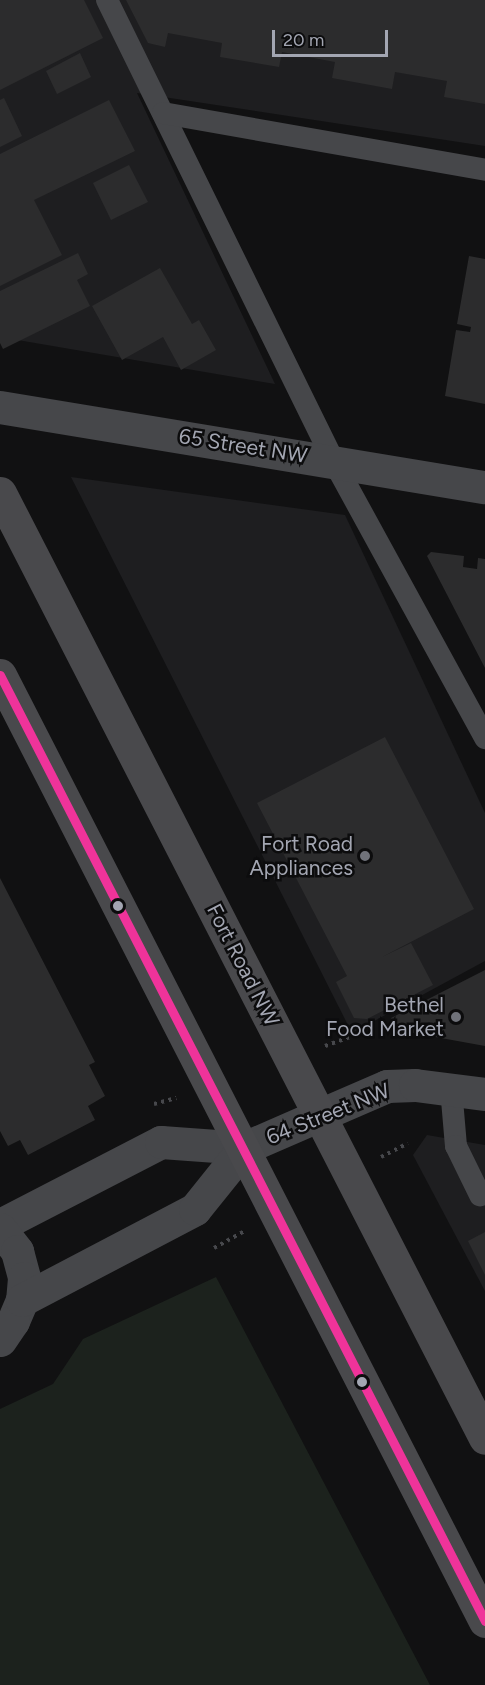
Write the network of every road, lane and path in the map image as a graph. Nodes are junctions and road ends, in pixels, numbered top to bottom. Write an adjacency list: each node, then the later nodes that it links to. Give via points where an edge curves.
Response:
1 (107, 0): 2 (lane)
2 (163, 113): 3 (lane); 5 (lane)
3 (485, 170)
4 (0, 407): 5 (street, 65 Street NW)
5 (334, 462): 6 (street, 65 Street NW); 9 (lane)
6 (485, 487)
7 (0, 493): 11 (main road, Fort Road NW)
8 (0, 675): 12 (main road)
9 (485, 738)
10 (352, 1036): 11 (path)
11 (291, 1059): 16 (main road, Fort Road NW)
12 (213, 1088): 15 (path); 18 (main road)
13 (451, 1088): 14 (street, 64 Street NW); 16 (street, 64 Street NW, via 387,1086); 20 (lane, via 456,1146)
14 (485, 1094)
15 (145, 1107)
16 (320, 1115): 18 (street, 64 Street NW); 19 (main road, Fort Road NW)
17 (408, 1143): 19 (path)
18 (244, 1148): 21 (main road); 22 (street, via 160,1142); 24 (street, via 195,1209)
19 (350, 1174): 26 (main road, Fort Road NW)
20 (480, 1195)
21 (277, 1213): 23 (path); 27 (main road)
22 (0, 1227): 24 (street, via 17,1251 24,1278)
23 (214, 1248)
24 (22, 1300): 25 (street)
25 (0, 1340)
26 (485, 1438)
27 (485, 1621)

